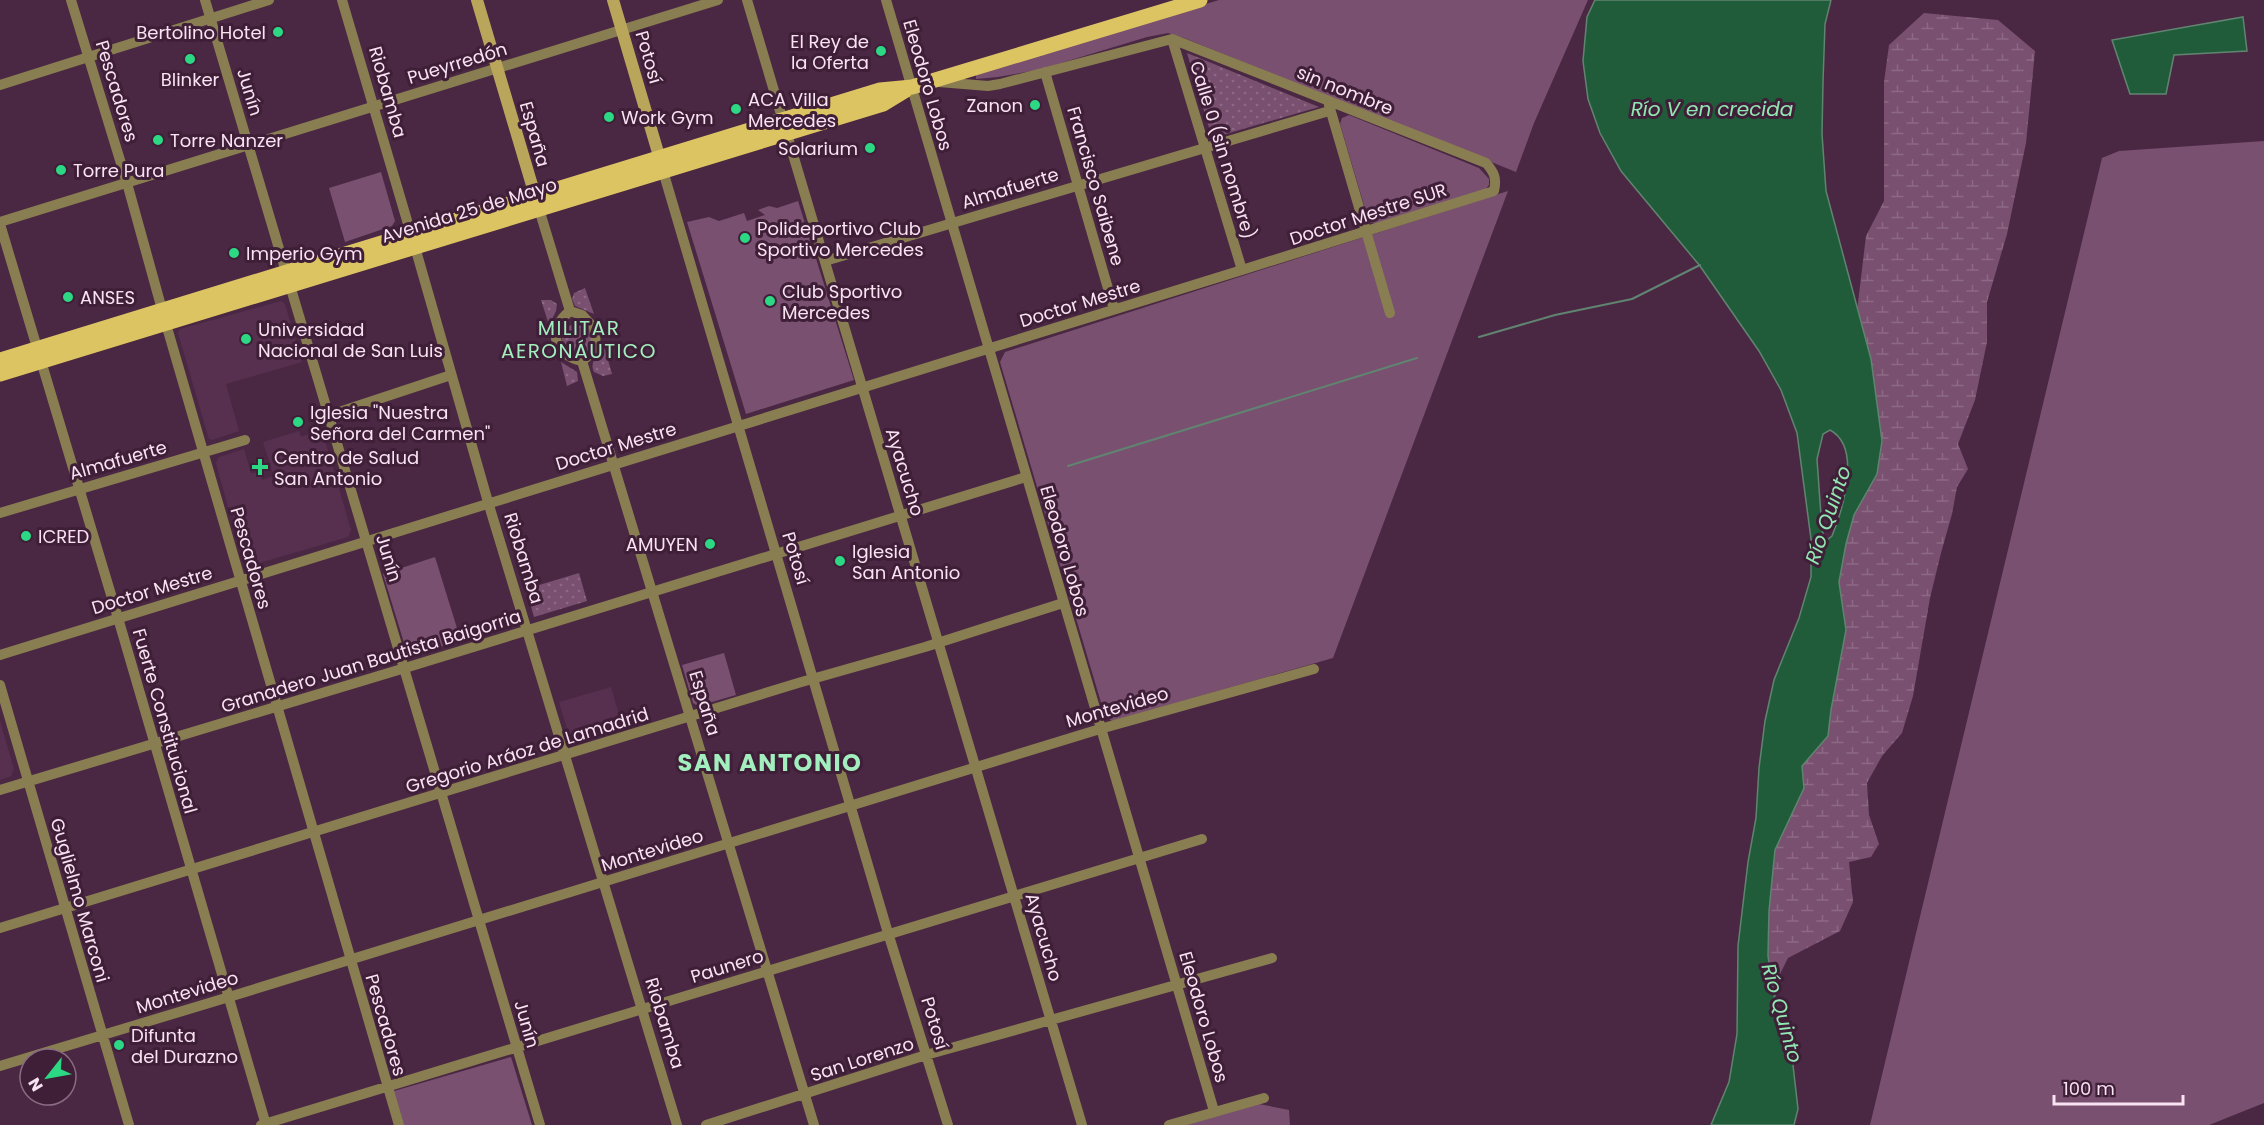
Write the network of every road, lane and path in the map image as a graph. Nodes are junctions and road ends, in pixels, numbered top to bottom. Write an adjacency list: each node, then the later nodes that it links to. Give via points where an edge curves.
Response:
1 (71, 0): 14 (street, Pescadores)
2 (205, 0): 11 (street, Junín)
3 (269, 0): 11 (street)
4 (342, 0): 20 (street, Riobamba)
5 (477, 0): 15 (street, España)
6 (613, 0): 12 (street, Potosí)
7 (718, 0): 12 (street, Pueyrredón)
8 (747, 0): 22 (street, Ayacucho)
9 (886, 0): 19 (street, Eleodoro Lobos)
10 (1200, 0): 17 (main road, Avenida 25 de Mayo)
11 (210, 18): 14 (street); 23 (street, Junín)
12 (622, 30): 15 (street, Pueyrredón); 25 (street, Potosí)
13 (1172, 39): 16 (street); 21 (street, sin nombre); 24 (street, Calle 0 (sin nombre))
14 (90, 58): 18 (street); 27 (street, Pescadores)
15 (497, 68): 20 (street, Pueyrredón); 29 (street, España)
16 (1045, 72): 17 (street, via 988,86); 28 (street, Francisco Saibene)
17 (930, 82): 19 (main road, Avenida 25 de Mayo)
18 (0, 85)
19 (912, 87): 22 (main road, Avenida 25 de Mayo, via 880,90); 30 (street, Eleodoro Lobos)
20 (374, 106): 23 (street, Pueyrredón); 33 (street, Riobamba)
21 (1329, 106): 24 (street, Almafuerte); 26 (street, sin nombre, via 1486,163); 32 (street)
22 (785, 126): 25 (main road, Avenida 25 de Mayo); 34 (street, Ayacucho)
23 (248, 145): 27 (street, Pueyrredón); 36 (street, Junín)
24 (1204, 147): 28 (street, Almafuerte); 35 (street, Calle 0 (sin nombre))
25 (661, 164): 29 (main road, Avenida 25 de Mayo); 49 (street, Potosí)
26 (1497, 181): 32 (street, Doctor Mestre SUR, via 1494,191)
27 (127, 183): 31 (street, Pueyrredón); 40 (street, Pescadores)
28 (1078, 185): 30 (street, Almafuerte); 37 (street, Francisco Saibene)
29 (537, 202): 33 (main road, Avenida 25 de Mayo); 38 (street, España)
30 (951, 222): 34 (street, Almafuerte); 41 (street, Eleodoro Lobos)
31 (0, 223): 42 (street, Fuerte Constitucional)
32 (1365, 232): 35 (street, Doctor Mestre SUR); 39 (street)
33 (413, 240): 36 (main road, Avenida 25 de Mayo); 46 (street, Riobamba)
34 (825, 261): 47 (street, Ayacucho)
35 (1242, 270): 37 (street, Doctor Mestre)
36 (290, 278): 40 (main road, Avenida 25 de Mayo); 48 (street, Junín)
37 (1114, 309): 41 (street, Doctor Mestre)
38 (570, 312): 44 (street, via 558,325 557,341 565,354); 44 (street, via 582,315 594,328 595,345)
39 (1390, 313)
40 (164, 316): 42 (main road, Avenida 25 de Mayo); 51 (street, Pescadores)
41 (988, 349): 47 (street, Doctor Mestre); 53 (street, Eleodoro Lobos)
42 (38, 355): 43 (main road, Avenida 25 de Mayo); 45 (main road, Avenida 25 de Mayo); 54 (street, Fuerte Constitucional)
43 (0, 360)
44 (582, 361): 52 (street, España)
45 (0, 374)
46 (451, 375): 48 (street); 55 (street, Riobamba)
47 (863, 387): 49 (street, Doctor Mestre); 57 (street, Ayacucho)
48 (330, 415): 58 (street, Junín)
49 (738, 426): 52 (street, Doctor Mestre); 59 (street, Potosí)
50 (244, 440): 51 (street, Almafuerte)
51 (203, 453): 54 (street, Almafuerte); 60 (street, Pescadores)
52 (614, 464): 55 (street, Doctor Mestre); 61 (street, España)
53 (1026, 477): 57 (street, Granadero Juan Bautista Baigorria); 62 (street, Eleodoro Lobos)
54 (78, 489): 56 (street, Almafuerte); 63 (street, Fuerte Constitucional)
55 (488, 502): 58 (street, Doctor Mestre); 64 (street, Riobamba)
56 (0, 513)
57 (901, 515): 59 (street, Granadero Juan Bautista Baigorria); 65 (street, Ayacucho)
58 (367, 541): 60 (street, Doctor Mestre); 67 (street, Junín)
59 (776, 554): 61 (street, Granadero Juan Bautista Baigorria); 69 (street, Potosí)
60 (241, 580): 63 (street, Doctor Mestre); 71 (street, Pescadores)
61 (653, 592): 64 (street, Granadero Juan Bautista Baigorria); 72 (street, España)
62 (1063, 603): 65 (street, Gregorio Aráoz de Lamadrid); 73 (street, Eleodoro Lobos)
63 (118, 618): 66 (street, Doctor Mestre); 74 (street, Fuerte Constitucional)
64 (527, 630): 67 (street, Granadero Juan Bautista Baigorria); 75 (street, Riobamba)
65 (939, 642): 69 (street, Gregorio Aráoz de Lamadrid); 76 (street, Ayacucho)
66 (0, 655)
67 (405, 668): 71 (street, Granadero Juan Bautista Baigorria); 79 (street, Junín)
68 (1314, 669): 73 (street, Montevideo)
69 (813, 679): 72 (street, Gregorio Aráoz de Lamadrid); 80 (street, Potosí)
70 (0, 685): 77 (street, Guglielmo Marconi)
71 (276, 707): 74 (street, Granadero Juan Bautista Baigorria); 81 (street, Pescadores)
72 (690, 717): 75 (street, Gregorio Aráoz de Lamadrid); 83 (street, España)
73 (1100, 729): 76 (street, Montevideo); 84 (street, Eleodoro Lobos)
74 (154, 744): 77 (street, Granadero Juan Bautista Baigorria); 85 (street, Fuerte Constitucional)
75 (565, 755): 79 (street, Gregorio Aráoz de Lamadrid); 86 (street, Riobamba)
76 (976, 767): 80 (street, Montevideo); 87 (street, Ayacucho)
77 (28, 781): 78 (street, Granadero Juan Bautista Baigorria); 88 (street, Guglielmo Marconi)
78 (0, 790)
79 (442, 793): 81 (street, Gregorio Aráoz de Lamadrid); 89 (street, Junín)
80 (852, 805): 83 (street, Montevideo); 91 (street, Potosí)
81 (313, 832): 85 (street, Gregorio Aráoz de Lamadrid); 92 (street, Pescadores)
82 (1202, 839): 84 (street, Paunero)
83 (729, 844): 86 (street, Montevideo); 94 (street, España)
84 (1139, 858): 87 (street, Paunero); 95 (street, Eleodoro Lobos)
85 (191, 870): 88 (street, Gregorio Aráoz de Lamadrid); 96 (street, Fuerte Constitucional)
86 (603, 881): 89 (street, Montevideo); 97 (street, Riobamba)
87 (1014, 895): 91 (street, Paunero); 98 (street, Ayacucho)
88 (66, 908): 90 (street, Gregorio Aráoz de Lamadrid); 99 (street, Guglielmo Marconi)
89 (479, 919): 92 (street, Montevideo); 100 (street, Junín)
90 (0, 928)
91 (888, 933): 94 (street, Paunero); 101 (street, Potosí)
92 (350, 958): 96 (street, Montevideo); 103 (street, Pescadores)
93 (1272, 958): 95 (street, San Lorenzo)
94 (768, 971): 97 (street, Paunero); 104 (street, España)
95 (1178, 985): 98 (street, San Lorenzo); 106 (street, Eleodoro Lobos)
96 (229, 998): 99 (street, Montevideo); 107 (street, Fuerte Constitucional)
97 (642, 1010): 100 (street, Paunero); 111 (street, Riobamba)
98 (1051, 1020): 101 (street, San Lorenzo); 115 (street, Ayacucho)
99 (103, 1034): 102 (street, Montevideo); 108 (street, Guglielmo Marconi)
100 (517, 1047): 103 (street, Paunero); 110 (street, Junín)
101 (926, 1055): 104 (street, San Lorenzo); 114 (street, Potosí)
102 (0, 1066)
103 (387, 1086): 107 (street, Paunero); 109 (street, Pescadores)
104 (805, 1094): 112 (street, San Lorenzo); 113 (street, España)
105 (1264, 1098): 106 (street)
106 (1214, 1111): 116 (street)
107 (264, 1124)
108 (129, 1125)
109 (399, 1125)
110 (540, 1125)
111 (677, 1125)
112 (706, 1125)
113 (814, 1125)
114 (948, 1125)
115 (1083, 1125)
116 (1169, 1125)

